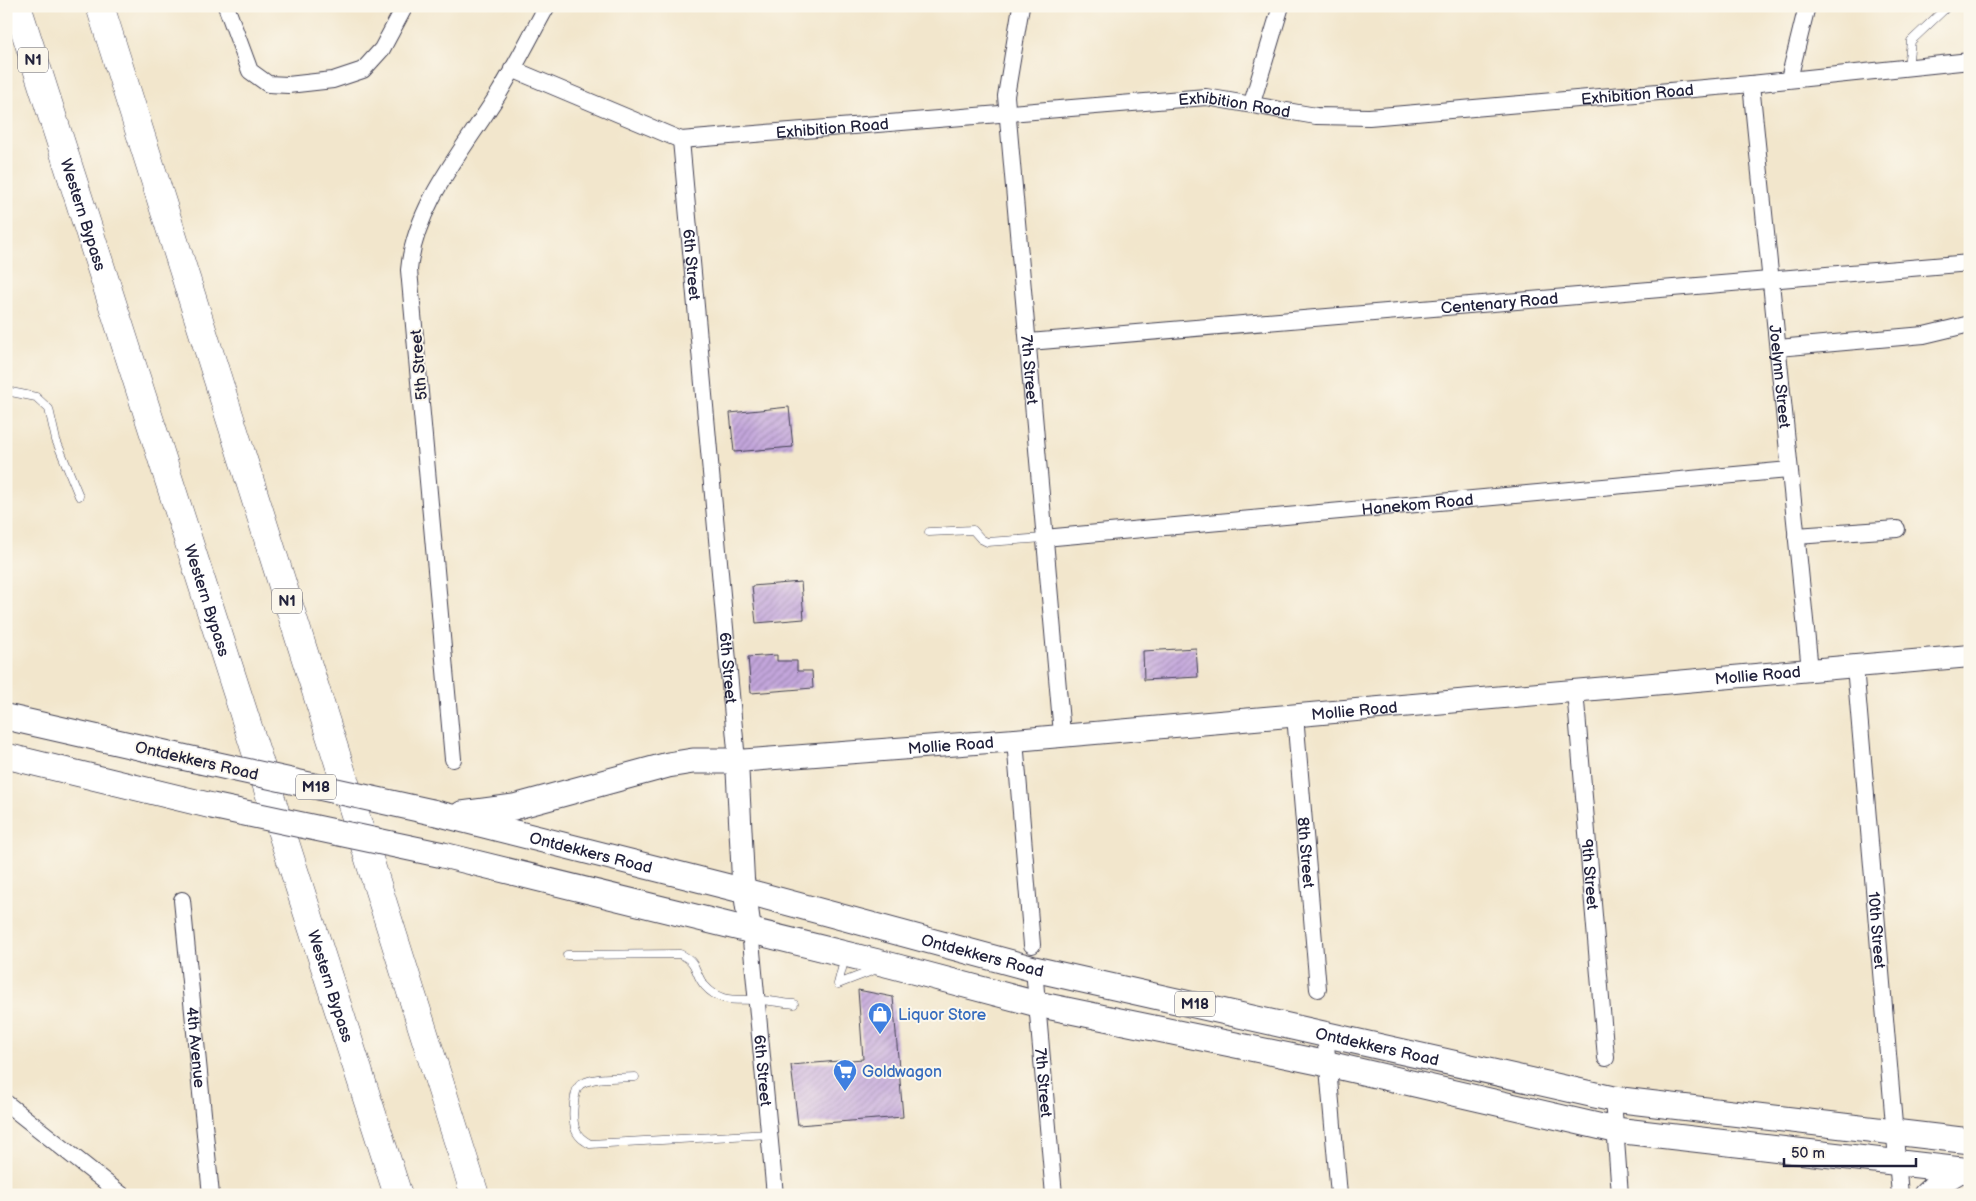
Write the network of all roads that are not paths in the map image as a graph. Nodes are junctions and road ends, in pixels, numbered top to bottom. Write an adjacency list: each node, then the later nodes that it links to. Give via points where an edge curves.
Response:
1 (17, 6): 65 (highway, Western Bypass / N1)
2 (100, 6): 66 (highway, N1)
3 (226, 6): 4 (street, via 250,70 268,84 288,85 333,80 363,70 382,49)
4 (405, 6)
5 (547, 6): 12 (street, 5th Street)
6 (1021, 6): 16 (street, 7th Street, via 1008,79)
7 (1281, 6): 15 (street)
8 (1807, 6): 13 (street)
9 (1948, 6): 11 (lane, via 1912,41)
10 (1970, 61): 11 (street, Exhibition Road)
11 (1908, 67): 13 (street, Exhibition Road)
12 (512, 69): 17 (street, Exhibition Road); 39 (street, 5th Street, via 428,205 412,244 409,270)
13 (1789, 79): 14 (street, Exhibition Road)
14 (1750, 84): 15 (street, Exhibition Road, via 1361,117 1316,116); 19 (street, Joelynn Street)
15 (1252, 103): 16 (street, Exhibition Road, via 1206,97)
16 (1008, 113): 17 (street, Exhibition Road); 21 (street, 7th Street)
17 (681, 140): 40 (street, 6th Street)
18 (1970, 263): 19 (street, Centenary Road)
19 (1771, 281): 21 (street, Centenary Road); 22 (street, Joelynn Street)
20 (1970, 324): 22 (street, via 1924,335)
21 (1029, 342): 29 (street, 7th Street)
22 (1778, 348): 24 (street, Joelynn Street)
23 (6, 391): 25 (lane, via 36,397 49,409 56,440)
24 (1790, 470): 28 (street, Joelynn Street); 29 (street, Hanekom Road)
25 (79, 496)
26 (1897, 529): 28 (street)
27 (929, 532): 29 (lane, via 973,530 981,539 992,542)
28 (1796, 536): 32 (street, Joelynn Street)
29 (1044, 538): 36 (street, 7th Street)
30 (1970, 656): 31 (main road, Mollie Road)
31 (1855, 666): 32 (main road, Mollie Road); 58 (street, 10th Street)
32 (1810, 670): 33 (main road, Mollie Road)
33 (1575, 690): 34 (main road, Mollie Road); 52 (street, 9th Street)
34 (1295, 715): 36 (main road, Mollie Road); 47 (street, 8th Street)
35 (6, 717): 41 (main road, Ontdekkers Road / M18, bridge)
36 (1062, 734): 37 (main road, Mollie Road)
37 (1015, 740): 40 (main road, Mollie Road); 46 (street, 7th Street)
38 (6, 756): 44 (main road, Ontdekkers Road / M18, bridge, via 212,806 443,855)
39 (453, 759)
40 (737, 761): 41 (main road, via 693,761 668,765 514,807 478,813); 42 (main road, 6th Street)
41 (437, 813): 42 (main road, Ontdekkers Road / M18)
42 (745, 891): 44 (main road, 6th Street); 46 (main road, Ontdekkers Road / M18)
43 (182, 900): 64 (street, 4th Avenue)
44 (750, 930): 48 (street, 6th Street); 50 (main road, Ontdekkers Road / M18)
45 (567, 955): 48 (lane, via 680,954 694,963 700,980 716,997 730,1001)
46 (1033, 957): 50 (street, 7th Street); 51 (main road, Ontdekkers Road / M18)
47 (1318, 989)
48 (756, 1000): 49 (lane); 59 (street, 6th Street)
49 (794, 1004)
50 (1037, 1004): 53 (main road, Ontdekkers Road / M18); 68 (street, 7th Street)
51 (1325, 1033): 53 (street); 55 (main road, Ontdekkers Road / M18)
52 (1606, 1058)
53 (1328, 1064): 57 (main road, Ontdekkers Road / M18); 69 (street)
54 (635, 1077): 59 (lane, via 588,1081 579,1085 574,1092 574,1128 582,1140 590,1144)
55 (1613, 1099): 57 (street); 58 (main road, Ontdekkers Road / M18)
56 (6, 1103): 63 (street)
57 (1615, 1130): 61 (main road, Ontdekkers Road / M18); 70 (street)
58 (1895, 1133): 60 (main road, Ontdekkers Road / M18); 61 (street, 10th Street)
59 (769, 1134): 67 (street, 6th Street)
60 (1970, 1141)
61 (1897, 1162): 62 (main road, Ontdekkers Road / M18); 71 (street, 10th Street)
62 (1965, 1170): 72 (main road, via 1940,1182)
63 (122, 1195)
64 (210, 1195)
65 (398, 1195)
66 (475, 1195)
67 (775, 1195)
68 (1054, 1195)
69 (1340, 1195)
70 (1620, 1195)
71 (1900, 1195)
72 (1926, 1195)

